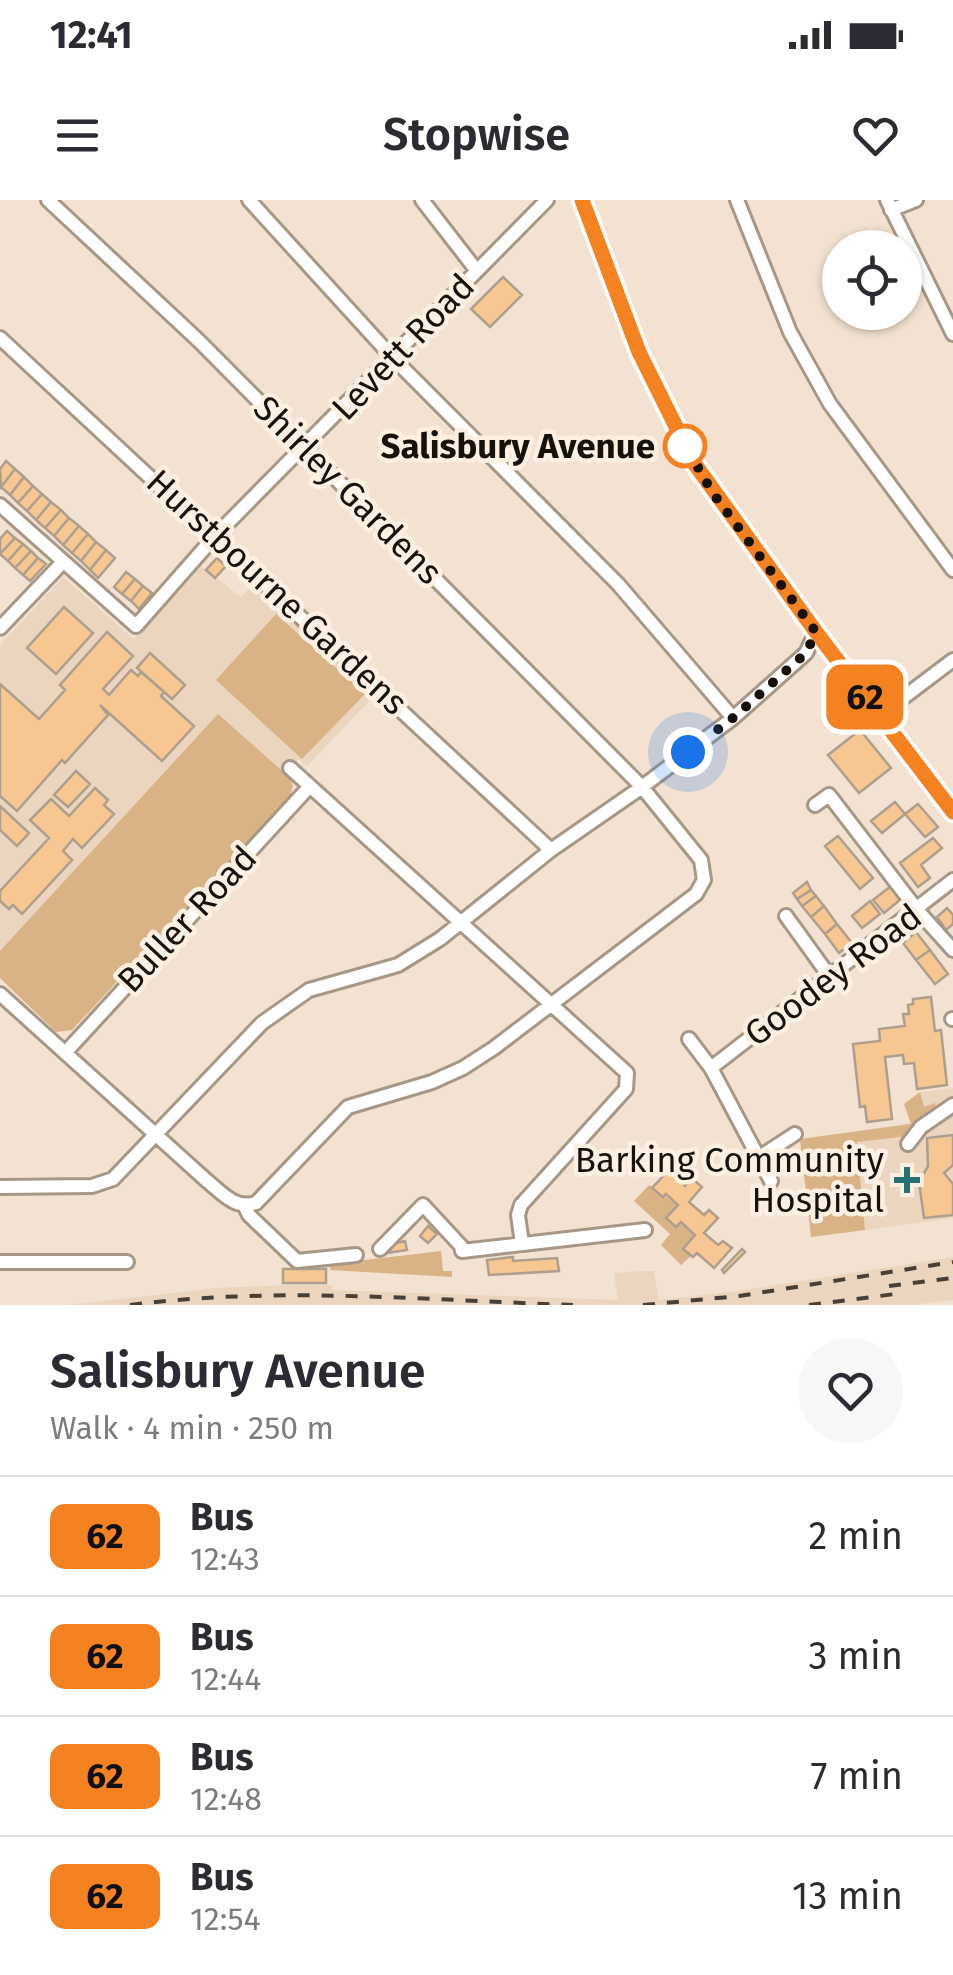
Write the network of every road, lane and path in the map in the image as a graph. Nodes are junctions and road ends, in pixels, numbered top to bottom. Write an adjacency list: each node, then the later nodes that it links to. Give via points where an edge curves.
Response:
1 (48, 200): 13 (street, Shirley Gardens)
2 (249, 200): 12 (street)
3 (422, 200): 9 (street)
4 (547, 200): 9 (street, Levett Road)
5 (582, 200): 19 (street, via 639,352 694,463)
6 (737, 200): 17 (street, via 790,332 830,404)
7 (916, 200): 8 (street)
8 (889, 205): 10 (street)
9 (477, 271): 12 (street, Levett Road)
10 (953, 334)
11 (0, 338): 15 (street, Hurstbourne Gardens)
12 (393, 358): 13 (street, Levett Road); 22 (street, via 618,584)
13 (305, 447): 15 (street, Levett Road); 25 (street, Shirley Gardens)
14 (0, 505): 16 (street)
15 (216, 535): 16 (street, Levett Road, via 136,626); 28 (street, Hurstbourne Gardens)
16 (62, 562): 18 (street)
17 (953, 570)
18 (0, 628)
19 (816, 632): 21 (street); 22 (street, via 806,653)
20 (953, 660): 21 (street)
21 (879, 716): 27 (street)
22 (733, 718): 25 (street)
23 (290, 768): 24 (street)
24 (310, 786): 32 (street); 38 (street, Buller Road)
25 (642, 787): 28 (street); 36 (street, Shirley Gardens, via 701,860 704,880 696,894)
26 (815, 805): 30 (street, via 829,795)
27 (953, 812)
28 (551, 850): 32 (street)
29 (953, 880): 30 (street, Goodey Road)
30 (918, 911): 33 (street); 34 (street, Goodey Road)
31 (786, 916): 34 (street)
32 (462, 921): 36 (street); 41 (street, via 398,965 291,1000)
33 (953, 950)
34 (830, 977): 39 (street, Goodey Road)
35 (0, 994): 38 (street)
36 (553, 1004): 47 (street, via 463,1068 348,1107); 49 (street, via 622,1068 628,1082 521,1205)
37 (689, 1040): 39 (street)
38 (65, 1053): 41 (street)
39 (711, 1068): 44 (street)
40 (953, 1105): 43 (street)
41 (157, 1133): 46 (street, via 113,1179 92,1186); 47 (street)
42 (796, 1134): 44 (street)
43 (908, 1144)
44 (758, 1158): 45 (street)
45 (772, 1181)
46 (0, 1187)
47 (245, 1207): 51 (street, via 297,1261)
48 (645, 1230): 49 (street)
49 (522, 1244): 50 (street, via 462,1251 423,1205)
50 (380, 1248)
51 (356, 1255)
52 (0, 1262): 53 (street)
53 (127, 1262)

